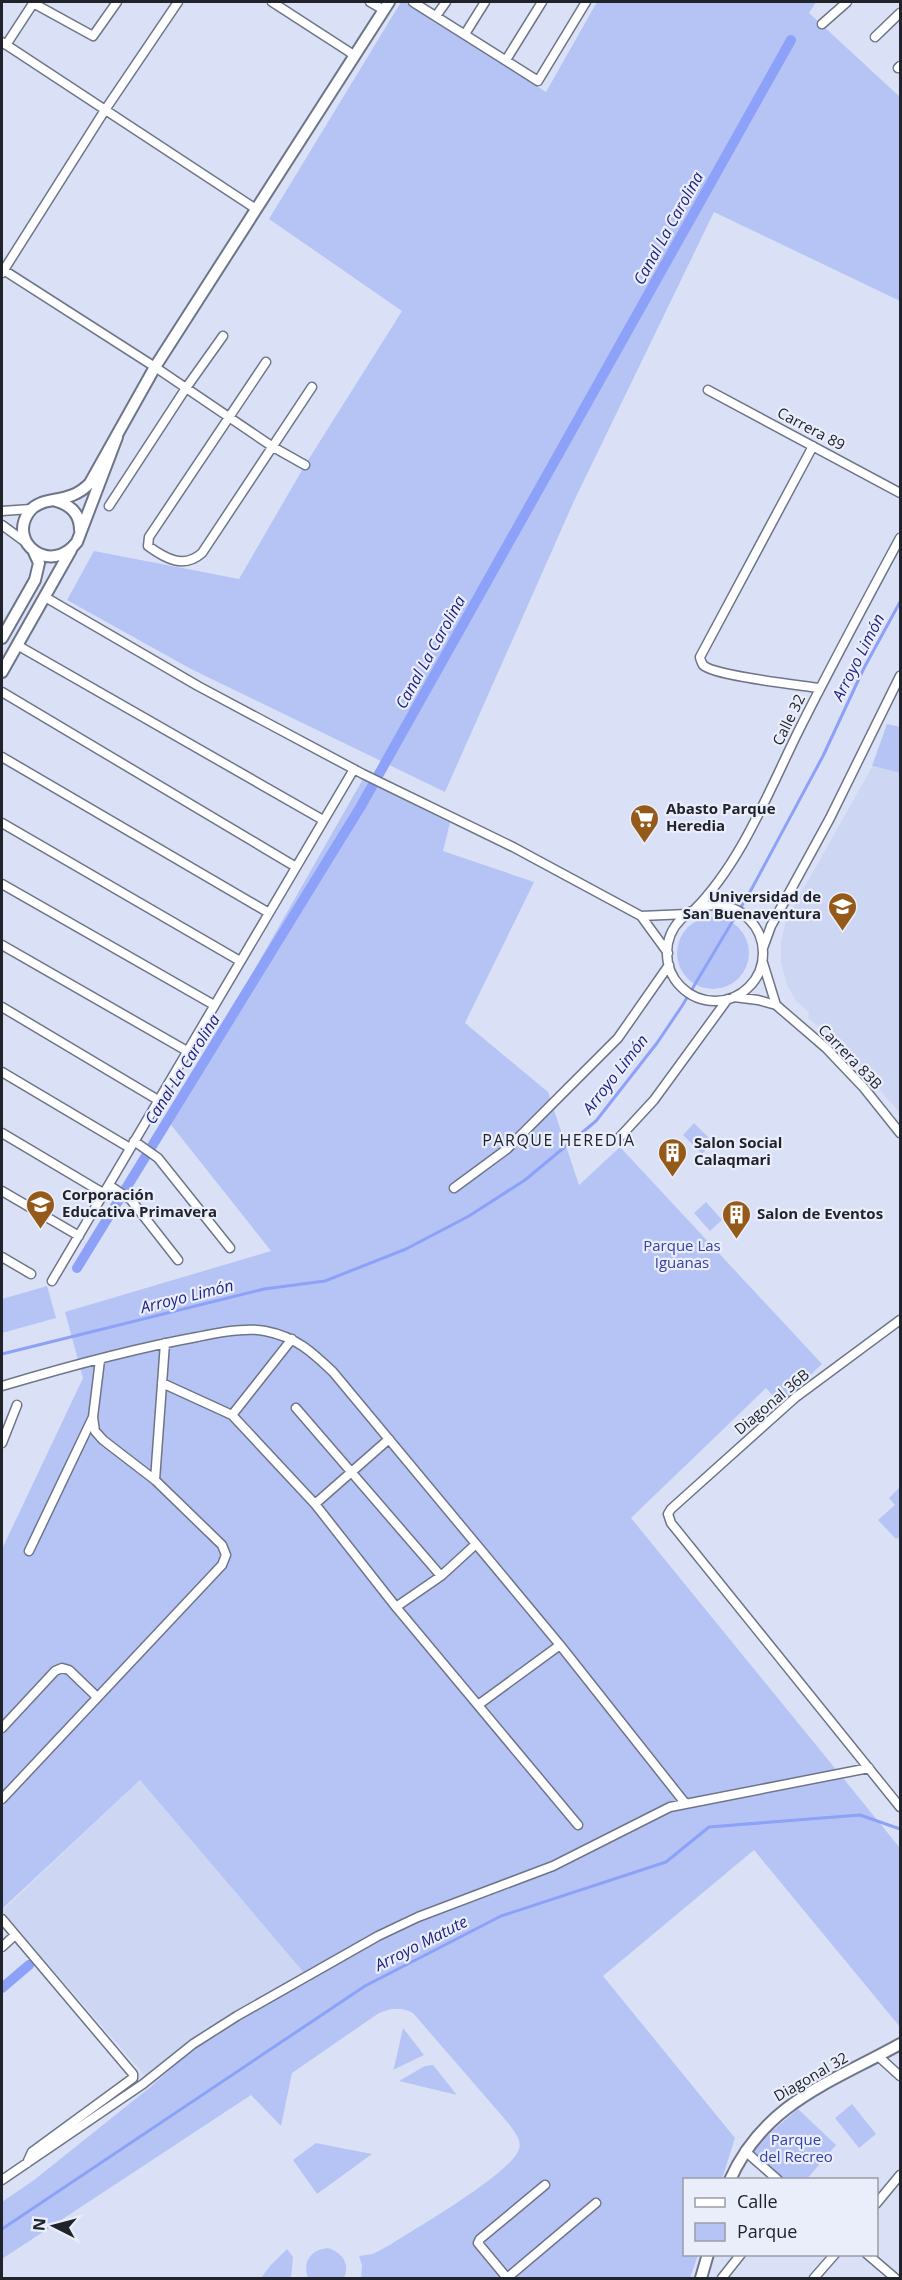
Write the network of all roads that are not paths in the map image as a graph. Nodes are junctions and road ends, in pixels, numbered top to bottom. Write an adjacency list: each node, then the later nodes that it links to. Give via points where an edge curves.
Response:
1 (33, 2): 2 (street, via 93,36); 18 (street)
2 (117, 2)
3 (178, 2): 21 (street)
4 (272, 2): 19 (street)
5 (370, 2): 12 (street)
6 (413, 2): 14 (street)
7 (446, 2): 14 (street)
8 (485, 2): 16 (street)
9 (542, 2): 20 (street)
10 (586, 2): 20 (street, via 538,81)
11 (847, 2): 15 (street)
12 (386, 6): 19 (street)
13 (900, 13): 17 (street)
14 (436, 16): 16 (street)
15 (822, 24)
16 (465, 34): 20 (street)
17 (875, 38)
18 (4, 44): 21 (street)
19 (354, 56): 22 (street)
20 (506, 60)
21 (105, 110): 22 (street); 23 (street)
22 (256, 208): 26 (street)
23 (2, 271): 26 (street)
24 (223, 336): 28 (street)
25 (266, 362): 30 (street)
26 (155, 367): 28 (street); 31 (street)
27 (312, 387): 33 (street)
28 (186, 388): 30 (street); 37 (street)
29 (708, 390): 32 (street, Carrera 89)
30 (229, 418): 33 (street); 33 (street, via 149,537 148,546 161,555 193,561)
31 (117, 437): 36 (street, via 90,483 82,491); 41 (street)
32 (813, 446): 35 (street, Carrera 89); 50 (street, via 700,657 709,668 730,674)
33 (273, 447): 34 (street)
34 (305, 465)
35 (900, 493)
36 (56, 500): 38 (street); 41 (street, via 65,503 77,516)
37 (109, 506)
38 (31, 509): 39 (street); 43 (street, via 24,525)
39 (2, 512)
40 (2, 525): 43 (street)
41 (80, 534): 44 (street)
42 (900, 537): 50 (street, Calle 32)
43 (31, 548): 44 (street, via 53,558); 46 (street, via 39,563 35,580)
44 (71, 550): 45 (street)
45 (45, 597): 47 (street); 53 (street)
46 (2, 638)
47 (17, 645): 48 (street); 54 (street)
48 (2, 672)
49 (900, 676): 62 (street)
50 (819, 688): 58 (street, Calle 32, via 749,830 710,894)
51 (2, 692): 56 (street)
52 (2, 757): 59 (street)
53 (354, 770): 54 (street); 60 (street, via 513,847)
54 (323, 820): 56 (street)
55 (2, 824): 65 (street)
56 (296, 867): 59 (street)
57 (2, 884): 68 (street)
58 (691, 912): 60 (street); 62 (street, via 716,905 736,910 752,922); 63 (street, via 673,931)
59 (269, 913): 65 (street)
60 (641, 916): 63 (street)
61 (2, 945): 71 (street)
62 (763, 948): 64 (street)
63 (668, 954): 66 (street)
64 (763, 960): 67 (street, via 753,982); 69 (street)
65 (240, 961): 68 (street)
66 (669, 965): 67 (street, via 680,986 700,998); 79 (street, via 618,1038 507,1149)
67 (730, 998): 69 (street, Carrera 83B); 76 (street, via 654,1100)
68 (214, 1005): 71 (street)
69 (776, 1005): 75 (street, Carrera 83B, via 826,1048)
70 (2, 1007): 73 (street)
71 (187, 1051): 73 (street)
72 (2, 1072): 77 (street)
73 (158, 1100): 77 (street)
74 (2, 1133): 81 (street)
75 (900, 1133)
76 (618, 1139)
77 (132, 1144): 78 (street); 83 (street, via 158,1158)
78 (109, 1185): 81 (street); 85 (street, via 131,1200)
79 (454, 1188)
80 (2, 1191): 82 (street)
81 (103, 1193): 82 (street)
82 (79, 1236): 87 (street)
83 (230, 1248)
84 (2, 1257): 86 (street)
85 (178, 1260)
86 (32, 1274)
87 (52, 1281)
88 (900, 1320): 111 (street, Diagonal 36B, via 796,1397 668,1514 671,1523)
89 (292, 1339): 90 (street, via 262,1330); 96 (street); 98 (street, via 333,1372)
90 (165, 1343): 91 (street); 92 (street)
91 (100, 1360): 93 (street); 97 (street)
92 (162, 1383): 96 (street); 101 (street)
93 (2, 1386)
94 (17, 1405): 99 (street)
95 (296, 1408): 100 (street)
96 (232, 1415): 102 (street)
97 (93, 1417): 101 (street, via 95,1431 103,1440); 104 (street)
98 (389, 1439): 100 (street); 103 (street)
99 (2, 1443)
100 (352, 1472): 102 (street); 105 (street)
101 (155, 1480): 108 (street, via 222,1545 226,1556 222,1565)
102 (315, 1504): 106 (street)
103 (476, 1544): 105 (street); 107 (street)
104 (29, 1551)
105 (441, 1576): 106 (street)
106 (396, 1607): 109 (street)
107 (560, 1645): 109 (street); 113 (street)
108 (97, 1697): 110 (street, via 62,1668); 112 (street)
109 (478, 1705): 115 (street)
110 (2, 1728)
111 (869, 1768): 113 (street); 114 (street)
112 (2, 1799)
113 (685, 1803): 123 (street, via 553,1866 378,1936 237,2016)
114 (900, 1807)
115 (578, 1825)
116 (2, 1920): 117 (street)
117 (15, 1935): 118 (street); 123 (street, via 133,2074 133,2078 32,2152)
118 (2, 1947)
119 (900, 2044): 120 (street, Diagonal 32)
120 (878, 2056): 121 (street); 122 (street, Diagonal 32, via 792,2102 766,2124)
121 (900, 2076)
122 (745, 2151): 125 (street, Diagonal 32); 126 (street)
123 (27, 2163): 127 (street)
124 (900, 2175): 129 (street)
125 (731, 2178)
126 (776, 2178)
127 (2, 2180)
128 (545, 2185): 135 (street, via 478,2243)
129 (878, 2202)
130 (596, 2203): 135 (street)
131 (707, 2256): 136 (street)
132 (739, 2256): 137 (street)
133 (832, 2256): 138 (street)
134 (869, 2256): 139 (street)
135 (507, 2278)
136 (701, 2278)
137 (722, 2278)
138 (814, 2278)
139 (895, 2278)

